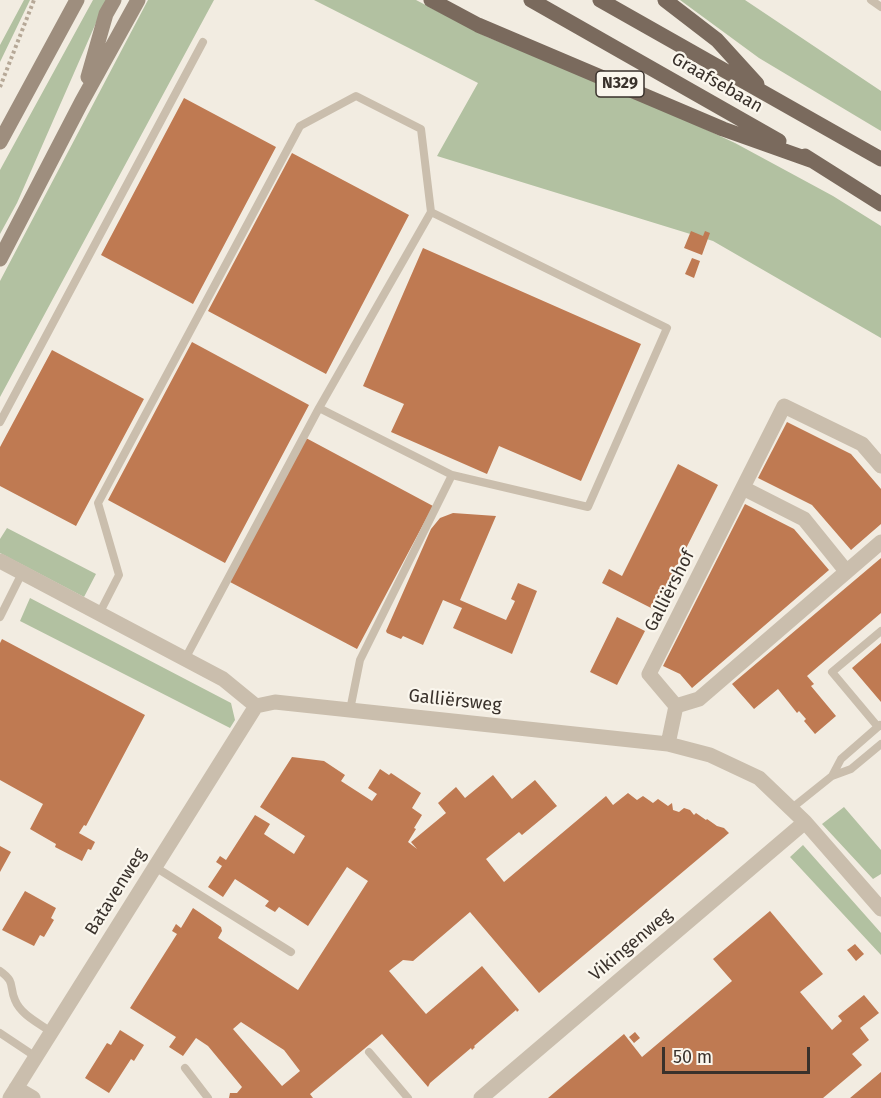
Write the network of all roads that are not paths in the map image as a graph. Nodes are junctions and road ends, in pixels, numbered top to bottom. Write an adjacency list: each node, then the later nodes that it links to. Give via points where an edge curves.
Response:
1 (77, 0): 13 (street)
2 (114, 0): 12 (street, via 106,14)
3 (138, 0): 12 (street)
4 (431, 0): 15 (main road, N329, via 478,25 723,129)
5 (531, 0): 15 (main road, Graafsebaan / N329)
6 (600, 0): 11 (main road, Graafsebaan)
7 (665, 0): 11 (main road, via 717,40)
8 (871, 0): 9 (lane)
9 (881, 7)
10 (203, 42): 20 (lane)
11 (765, 93): 14 (main road, Graafsebaan)
12 (81, 103): 18 (street)
13 (0, 142)
14 (881, 159)
15 (813, 161): 16 (main road, Graafsebaan / N329)
16 (881, 204)
17 (431, 212): 19 (lane); 22 (lane, via 667,328 588,507); 28 (lane, via 421,129 356,96 300,126 98,503 118,575)
18 (0, 259)
19 (319, 408): 22 (lane); 31 (lane)
20 (0, 422)
21 (881, 466): 23 (street, Galliërshof, via 862,444 784,406)
22 (452, 475): 34 (lane, via 360,660)
23 (743, 488): 26 (street, via 804,519); 33 (street, Galliërshof, via 649,674)
24 (881, 542): 26 (street)
25 (0, 561): 27 (street)
26 (846, 571): 33 (street, via 699,699)
27 (22, 573): 28 (street); 29 (lane)
28 (99, 614): 31 (street)
29 (0, 617)
30 (881, 631): 35 (lane, via 832,672)
31 (185, 659): 32 (street, via 224,679)
32 (256, 706): 34 (street, Galliërsweg, via 275,702); 41 (street, Batavenweg)
33 (676, 706): 36 (street)
34 (350, 710): 36 (street, Galliërsweg)
35 (879, 726): 38 (lane, via 841,759)
36 (668, 744): 39 (street, Galliërsweg, via 710,755 759,777)
37 (881, 744): 38 (lane, via 851,769)
38 (832, 776): 39 (lane)
39 (792, 808): 40 (street, Galliërsweg)
40 (805, 822): 42 (street, Galliërsweg); 54 (street, Vikingenweg)
41 (155, 867): 43 (lane); 45 (street, Batavenweg)
42 (881, 909)
43 (291, 952)
44 (0, 971): 45 (lane, via 13,984 14,999 26,1015)
45 (51, 1032): 48 (street, Batavenweg)
46 (0, 1034): 48 (lane)
47 (369, 1052): 53 (lane)
48 (36, 1057): 50 (street, Batavenweg)
49 (185, 1068): 52 (lane)
50 (13, 1093): 51 (street)
51 (33, 1098)
52 (208, 1098)
53 (408, 1098)
54 (481, 1098)

